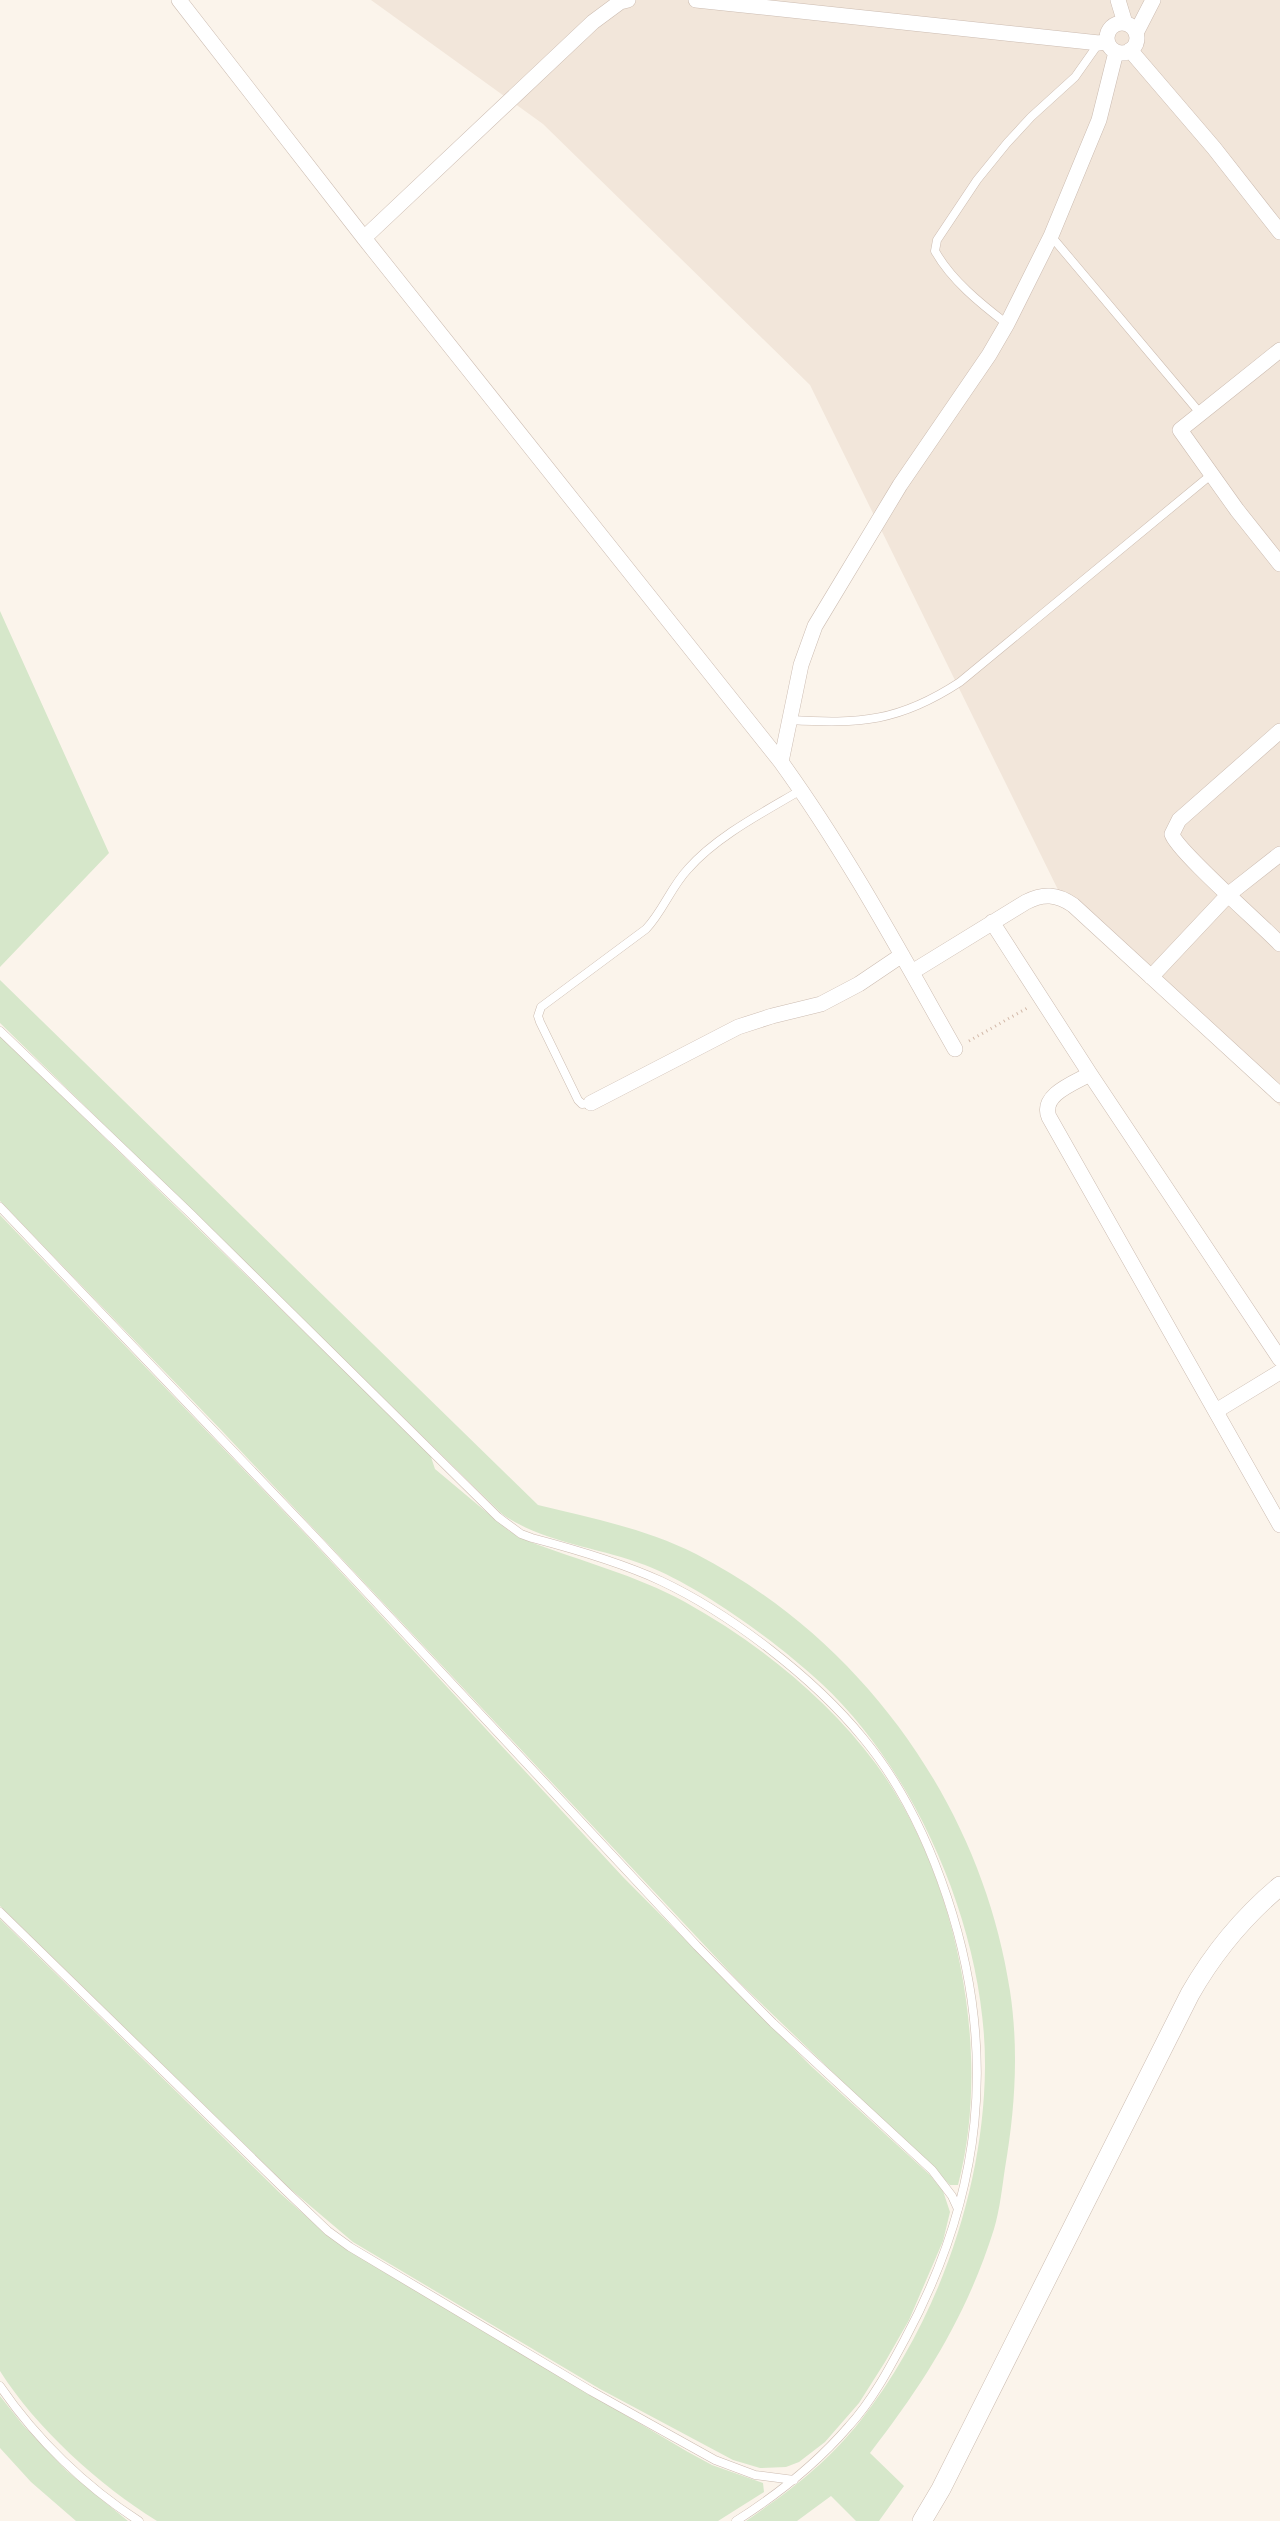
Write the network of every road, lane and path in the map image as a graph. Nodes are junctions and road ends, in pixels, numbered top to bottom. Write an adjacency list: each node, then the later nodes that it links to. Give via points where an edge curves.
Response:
1 (178, 0): 11 (street)
2 (628, 0): 11 (street, via 593,22)
3 (696, 0): 6 (street)
4 (1118, 0): 7 (street)
5 (1154, 0): 7 (street)
6 (733, 2): 8 (street)
7 (1131, 28): 8 (street, via 1136,43); 8 (street, via 1120,23 1108,32)
8 (1113, 47): 9 (street, via 1214,148); 10 (street, via 1099,120); 12 (lane, via 1075,77 1006,144 977,180 937,240 935,251 943,262 980,304)
9 (1280, 232)
10 (1050, 236): 12 (street); 14 (lane)
11 (364, 238): 19 (street)
12 (1007, 324): 17 (street, via 900,485 824,609 808,642)
13 (1280, 350): 14 (street)
14 (1200, 413): 15 (street, via 1180,430)
15 (1212, 474): 16 (street); 17 (lane, via 939,696 915,708 866,720 840,723)
16 (1280, 564)
17 (790, 720): 19 (street)
18 (1280, 731): 22 (street, via 1179,820 1172,830 1174,840)
19 (780, 762): 20 (street)
20 (801, 790): 25 (street); 33 (lane, via 738,828 688,868 646,929 541,1007 540,1022 578,1100 584,1105)
21 (1280, 854): 22 (street)
22 (1229, 894): 24 (street); 27 (street)
23 (992, 922): 26 (street); 27 (street, via 1043,895 1059,897); 31 (street)
24 (1280, 944)
25 (902, 955): 26 (street); 33 (street, via 859,984 821,1004 738,1027)
26 (912, 972): 30 (street)
27 (1152, 977): 32 (street)
28 (1035, 1014): 30 (path, via 1030,1006)
29 (0, 1031): 41 (lane, via 498,1517 521,1534 638,1572 675,1588 726,1619 794,1670 862,1737 914,1814 926,1839 968,1969 978,2067 970,2160)
30 (956, 1049)
31 (1090, 1074): 35 (street); 37 (street, via 1051,1098 1047,1103 1047,1113)
32 (1280, 1095)
33 (591, 1103)
34 (0, 1207): 41 (lane, via 316,1538 697,1946 773,2023 932,2170)
35 (1280, 1359)
36 (1280, 1372): 37 (street)
37 (1216, 1411): 38 (street)
38 (1280, 1525)
39 (1280, 1886): 46 (street, via 1220,1947 1190,1994)
40 (0, 1912): 43 (lane, via 278,2184 350,2247 715,2460 755,2475)
41 (958, 2209): 43 (lane, via 935,2278 890,2366 851,2424)
42 (0, 2386): 44 (lane, via 58,2455 92,2486)
43 (794, 2480): 45 (lane)
44 (139, 2521)
45 (736, 2521)
46 (922, 2521)

